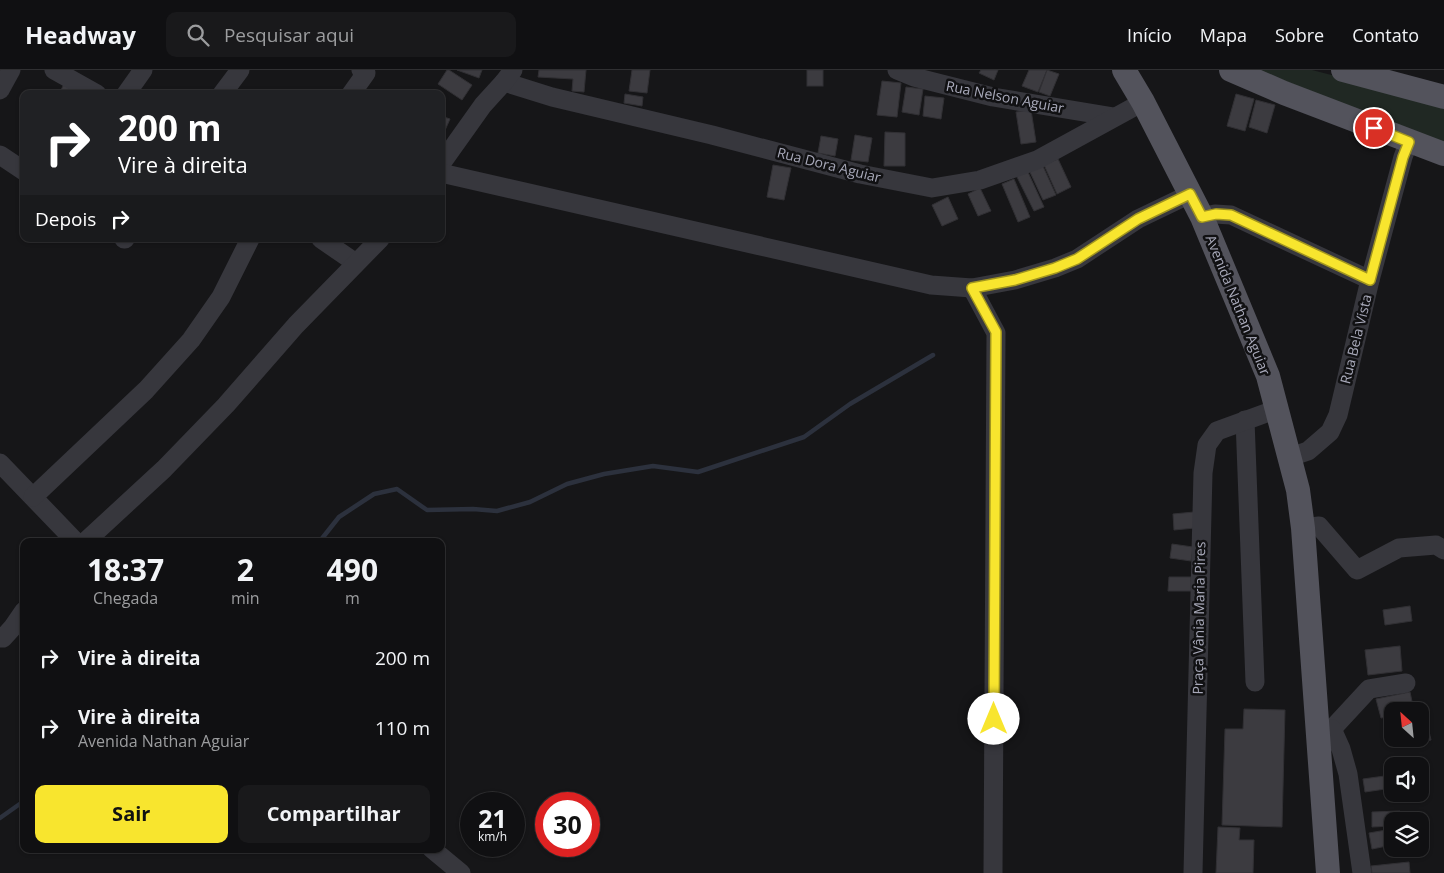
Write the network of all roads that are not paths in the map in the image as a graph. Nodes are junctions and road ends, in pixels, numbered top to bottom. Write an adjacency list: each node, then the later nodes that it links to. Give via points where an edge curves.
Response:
1 (11, 70): 11 (street)
2 (54, 70): 12 (street)
3 (143, 70): 13 (street)
4 (240, 70): 14 (street)
5 (361, 70): 15 (street, via 366,73)
6 (897, 70): 18 (street, Rua Nelson Aguiar, via 993,97)
7 (1124, 70): 17 (main road, Avenida Nathan Aguiar)
8 (1231, 70): 19 (main road)
9 (1343, 70): 16 (main road)
10 (509, 76): 18 (street, Rua Dora Aguiar, via 552,97 712,134 860,174 932,188 980,180 1037,160); 22 (street)
11 (0, 89)
12 (90, 90)
13 (129, 90)
14 (225, 90)
15 (354, 90)
16 (1444, 98)
17 (1144, 102): 18 (street, Rua Dora Aguiar); 25 (main road, Avenida Nathan Aguiar)
18 (1114, 117)
19 (1409, 142): 20 (main road); 31 (street, Rua Bela Vista)
20 (1444, 154)
21 (0, 155): 23 (street)
22 (445, 159)
23 (20, 168)
24 (445, 174): 32 (street, via 931,285)
25 (1190, 194): 26 (main road, Avenida Nathan Aguiar); 32 (street, via 1138,219 1077,259 1015,280)
26 (1202, 217): 31 (street, via 1231,215); 33 (main road, Avenida Nathan Aguiar, via 1268,376)
27 (248, 242): 37 (street, via 221,297 191,340 146,390)
28 (325, 242): 30 (street)
29 (377, 242): 30 (street)
30 (356, 264): 40 (street, via 164,469)
31 (1370, 280): 35 (street, Rua Bela Vista, via 1338,415 1330,432 1308,451)
32 (972, 288): 49 (street, via 996,332)
33 (1277, 409): 34 (street, Praça Vânia Maria Pires); 35 (main road, Avenida Nathan Aguiar)
34 (1245, 420): 44 (street); 50 (street, Praça Vânia Maria Pires, via 1217,430 1207,445 1203,473)
35 (1290, 458): 38 (main road, Avenida Nathan Aguiar)
36 (0, 464): 37 (street)
37 (33, 497): 39 (street)
38 (1303, 528): 41 (street, via 1319,526 1357,570 1399,548 1436,545); 46 (main road, Avenida Nathan Aguiar)
39 (72, 538)
40 (89, 538)
41 (1444, 550)
42 (20, 617): 43 (street)
43 (0, 638)
44 (1254, 682)
45 (1406, 683): 46 (street, via 1369,689)
46 (1324, 729): 51 (main road, Avenida Nathan Aguiar); 52 (street, via 1341,748 1348,774)
47 (437, 853): 48 (street)
48 (461, 873)
49 (993, 873)
50 (1194, 873)
51 (1328, 873)
52 (1362, 873)

